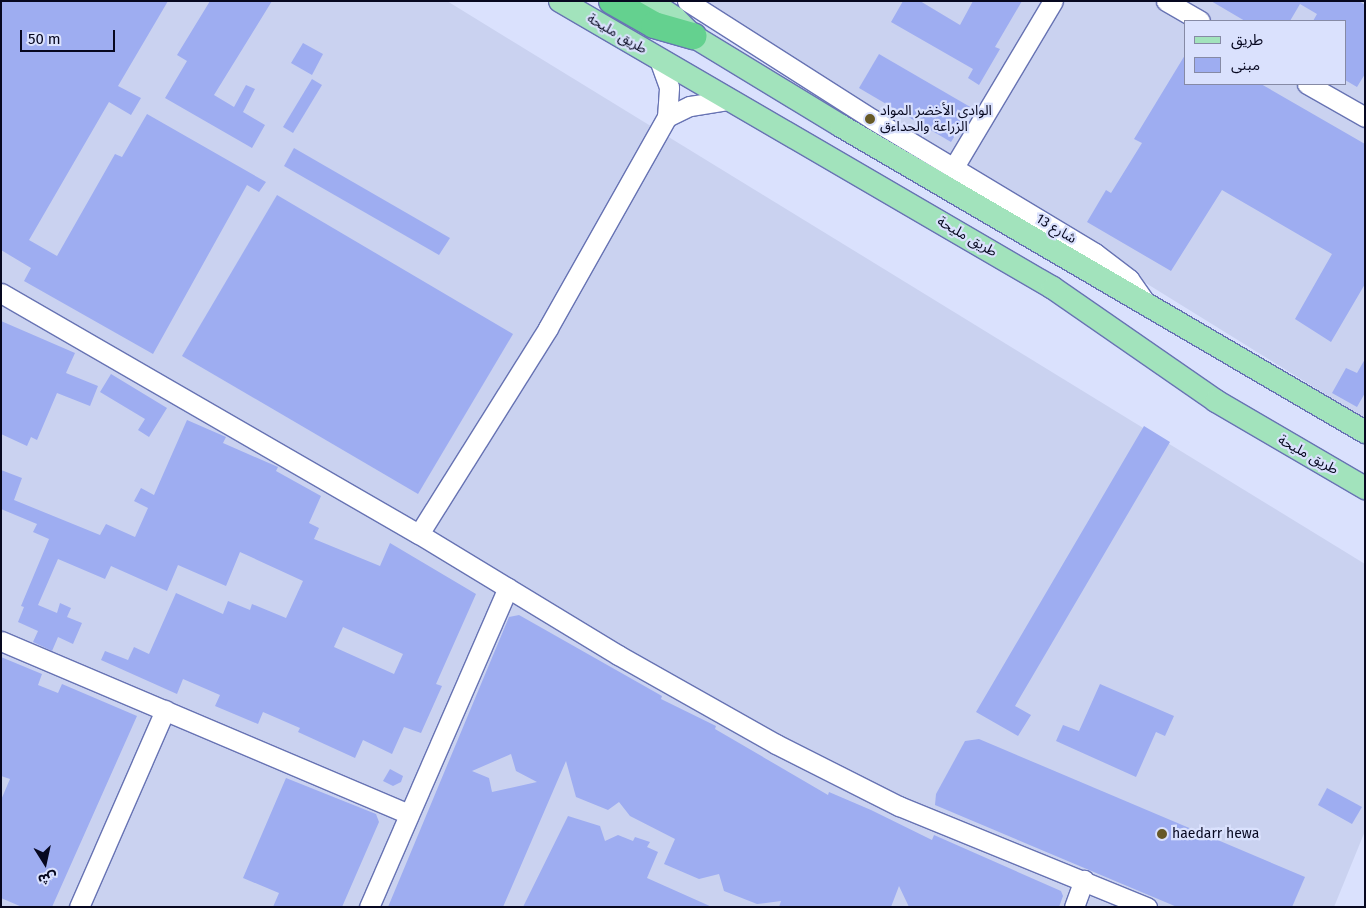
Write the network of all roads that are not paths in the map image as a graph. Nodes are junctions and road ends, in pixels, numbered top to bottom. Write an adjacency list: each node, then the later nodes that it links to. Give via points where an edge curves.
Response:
1 (560, 1): 9 (main road, طريق مليحة)
2 (612, 1): 8 (highway, via 654,25)
3 (650, 1): 8 (main road, via 675,18)
4 (687, 1): 14 (street, شارع 13, via 872,120)
5 (1053, 1): 14 (street)
6 (1166, 1): 7 (street)
7 (1198, 20)
8 (693, 36): 16 (main road)
9 (659, 59): 11 (main road, طريق مليحة); 12 (street, via 669,87)
10 (1309, 85): 13 (street)
11 (726, 100): 12 (street, via 696,104); 18 (main road, طريق مليحة, via 1045,283 1216,401)
12 (667, 117): 19 (street, via 548,328)
13 (1365, 117)
14 (954, 167): 16 (street, شارع 13, via 1101,257 1129,279)
15 (1, 293): 19 (street)
16 (1147, 304): 17 (main road)
17 (1365, 432)
18 (1361, 484)
19 (420, 534): 20 (street)
20 (508, 588): 23 (street); 24 (street, via 618,655 827,771 899,806)
21 (1, 641): 22 (street)
22 (165, 710): 23 (street); 25 (street)
23 (409, 814): 26 (street)
24 (1084, 880): 27 (street); 28 (street)
25 (79, 907)
26 (369, 907)
27 (1074, 907)
28 (1147, 907)

